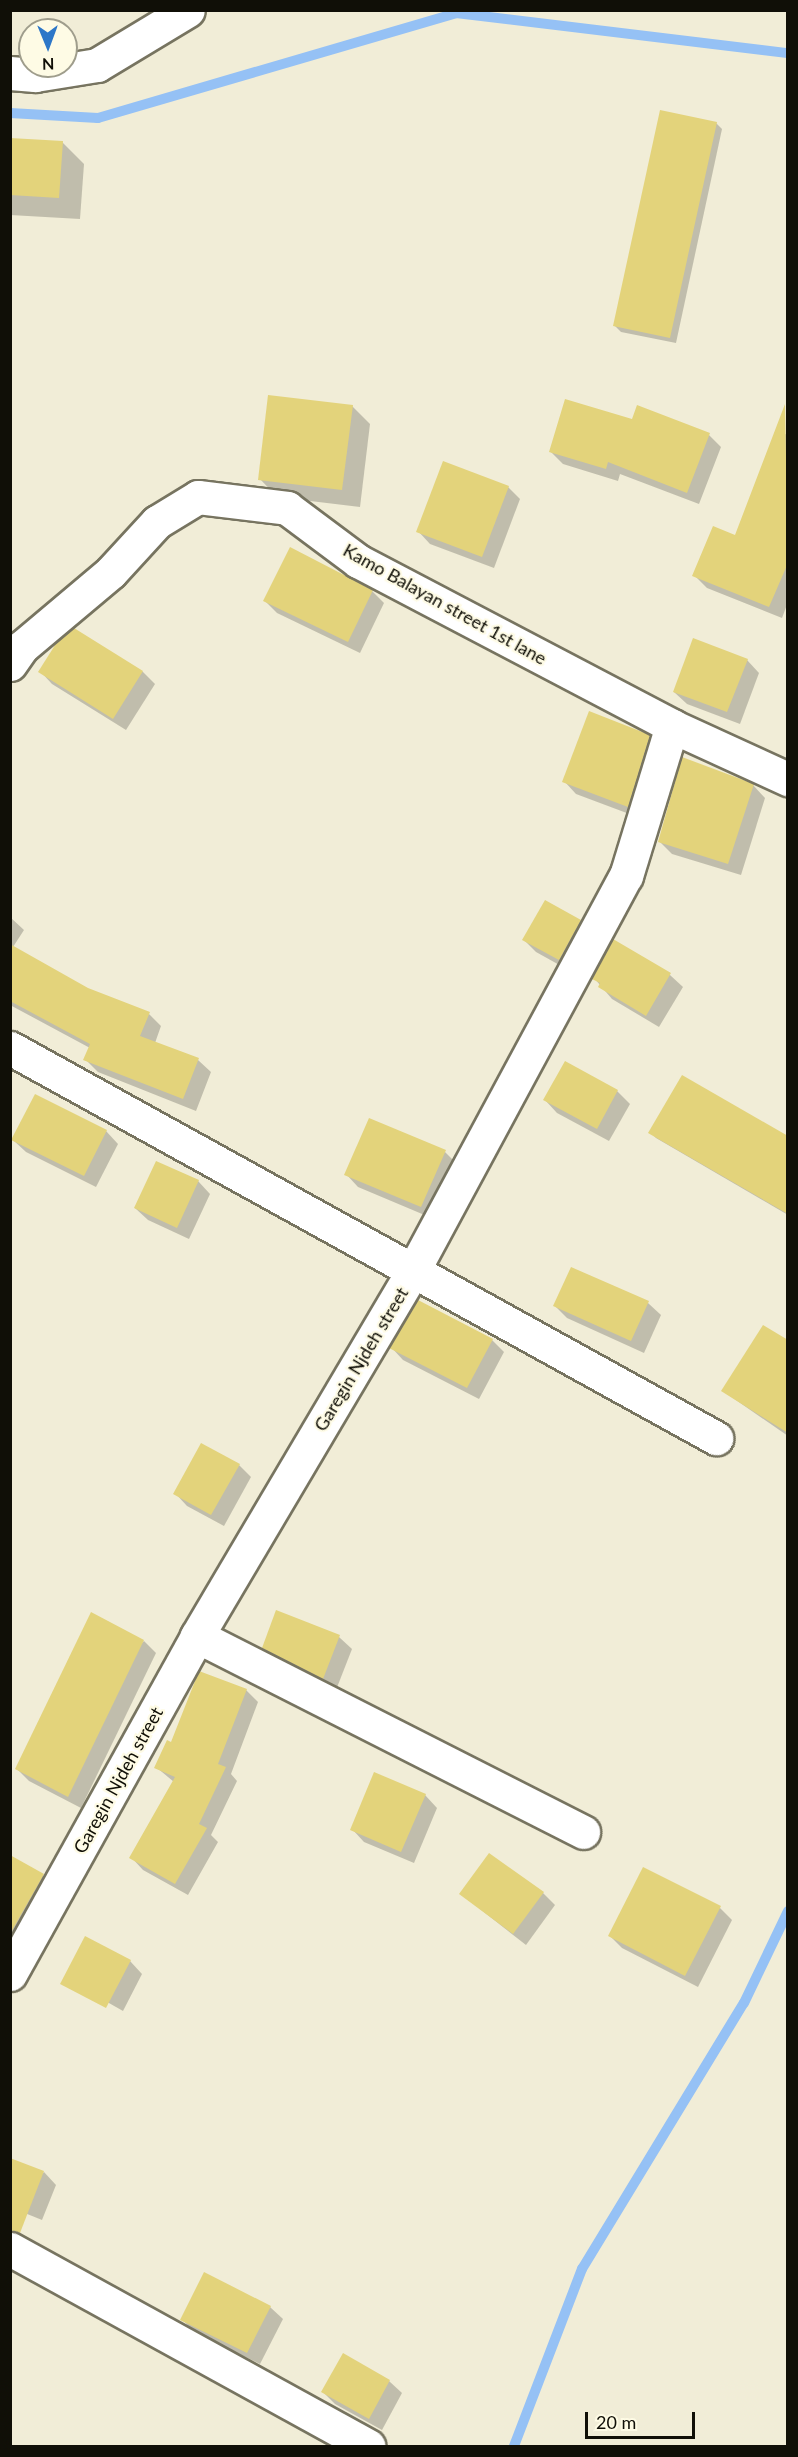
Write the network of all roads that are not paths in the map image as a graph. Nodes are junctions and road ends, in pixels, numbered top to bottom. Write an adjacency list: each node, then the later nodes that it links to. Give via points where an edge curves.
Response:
1 (188, 10): 2 (street, via 97,65 35,75)
2 (10, 73)
3 (10, 664): 4 (street, Kamo Balayan street 1st lane, via 22,647 111,572 157,522 198,497 287,508 358,561)
4 (672, 726): 5 (street, Kamo Balayan street 1st lane); 7 (street, Garegin Njdeh street, via 626,876)
5 (788, 779)
6 (10, 1048): 7 (street)
7 (414, 1269): 8 (street); 9 (street, Garegin Njdeh street)
8 (716, 1438)
9 (197, 1636): 10 (street); 11 (street, Garegin Njdeh street)
10 (583, 1832)
11 (10, 1974)
12 (10, 2249): 13 (street)
13 (368, 2446)

